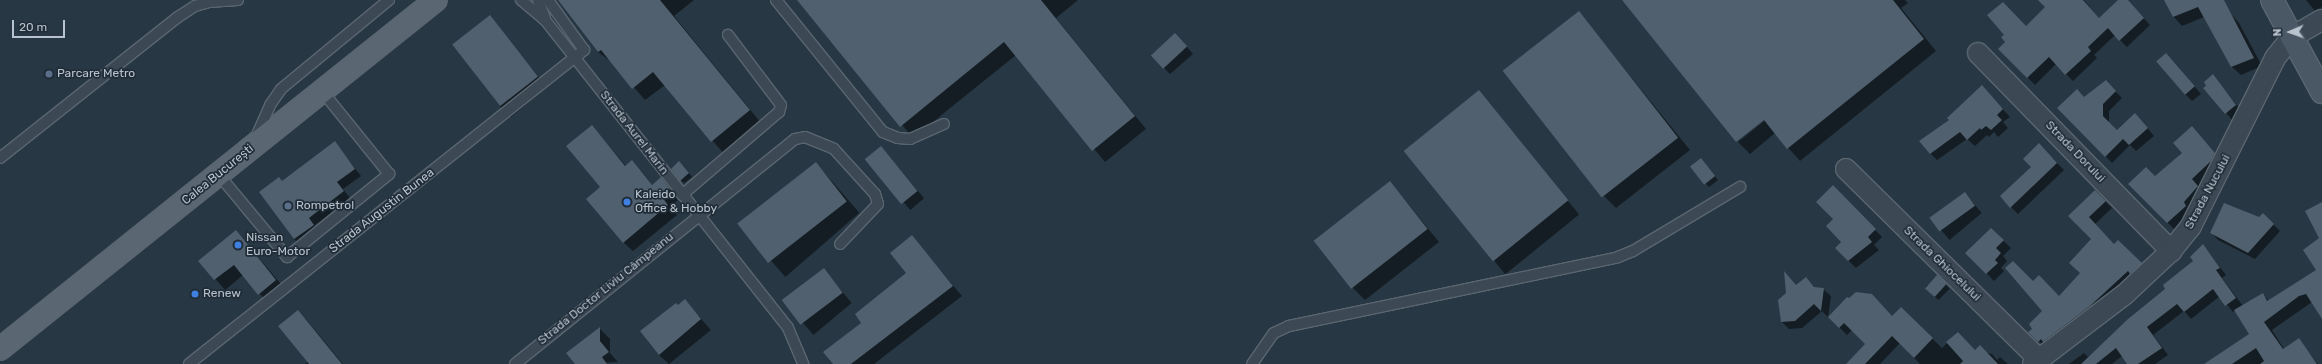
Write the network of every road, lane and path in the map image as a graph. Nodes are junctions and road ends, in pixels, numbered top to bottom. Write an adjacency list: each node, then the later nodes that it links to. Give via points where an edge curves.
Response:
1 (238, 0): 19 (lane, via 209,2 196,6 178,17)
2 (388, 0): 18 (lane, via 281,89 270,105)
3 (436, 0): 15 (main road, Calea București)
4 (521, 0): 9 (lane, Strada Aurel Marin)
5 (538, 0): 9 (lane, Strada Aurel Marin)
6 (548, 0): 14 (lane, via 584,50)
7 (776, 0): 17 (lane, via 883,132 898,138 910,138)
8 (2272, 0): 12 (street)
9 (546, 20): 14 (lane, Strada Aurel Marin)
10 (2322, 20): 12 (street)
11 (728, 35): 23 (lane, via 781,105 778,112)
12 (2292, 37): 16 (street); 26 (street, Strada Nucului, via 2275,58 2191,226)
13 (1978, 53): 26 (street, Strada Dorului)
14 (575, 57): 23 (lane, Strada Aurel Marin); 29 (lane, Strada Augustin Bunea)
15 (322, 91): 18 (main road, Calea București); 21 (lane, via 389,174 287,257)
16 (2322, 92)
17 (944, 124)
18 (252, 149): 21 (main road, Calea București)
19 (0, 158)
20 (1846, 168): 28 (street, Strada Ghiocelului)
21 (219, 175): 27 (main road, Calea București)
22 (1740, 187): 32 (lane, via 1633,251 1618,257 1289,326 1274,333)
23 (682, 194): 24 (lane, Strada Aurel Marin)
24 (698, 215): 25 (lane, Strada Doctor Liviu Câmpeanu, via 795,139 805,137 834,149 875,194 878,204); 30 (lane, Strada Doctor Liviu Câmpeanu); 31 (lane, Strada Aurel Marin, via 788,328)
25 (840, 244)
26 (2171, 251): 28 (street, Strada Nucului, via 2124,295)
27 (0, 349)
28 (2036, 361)
29 (189, 364)
30 (515, 364)
31 (803, 364)
32 (1252, 364)

